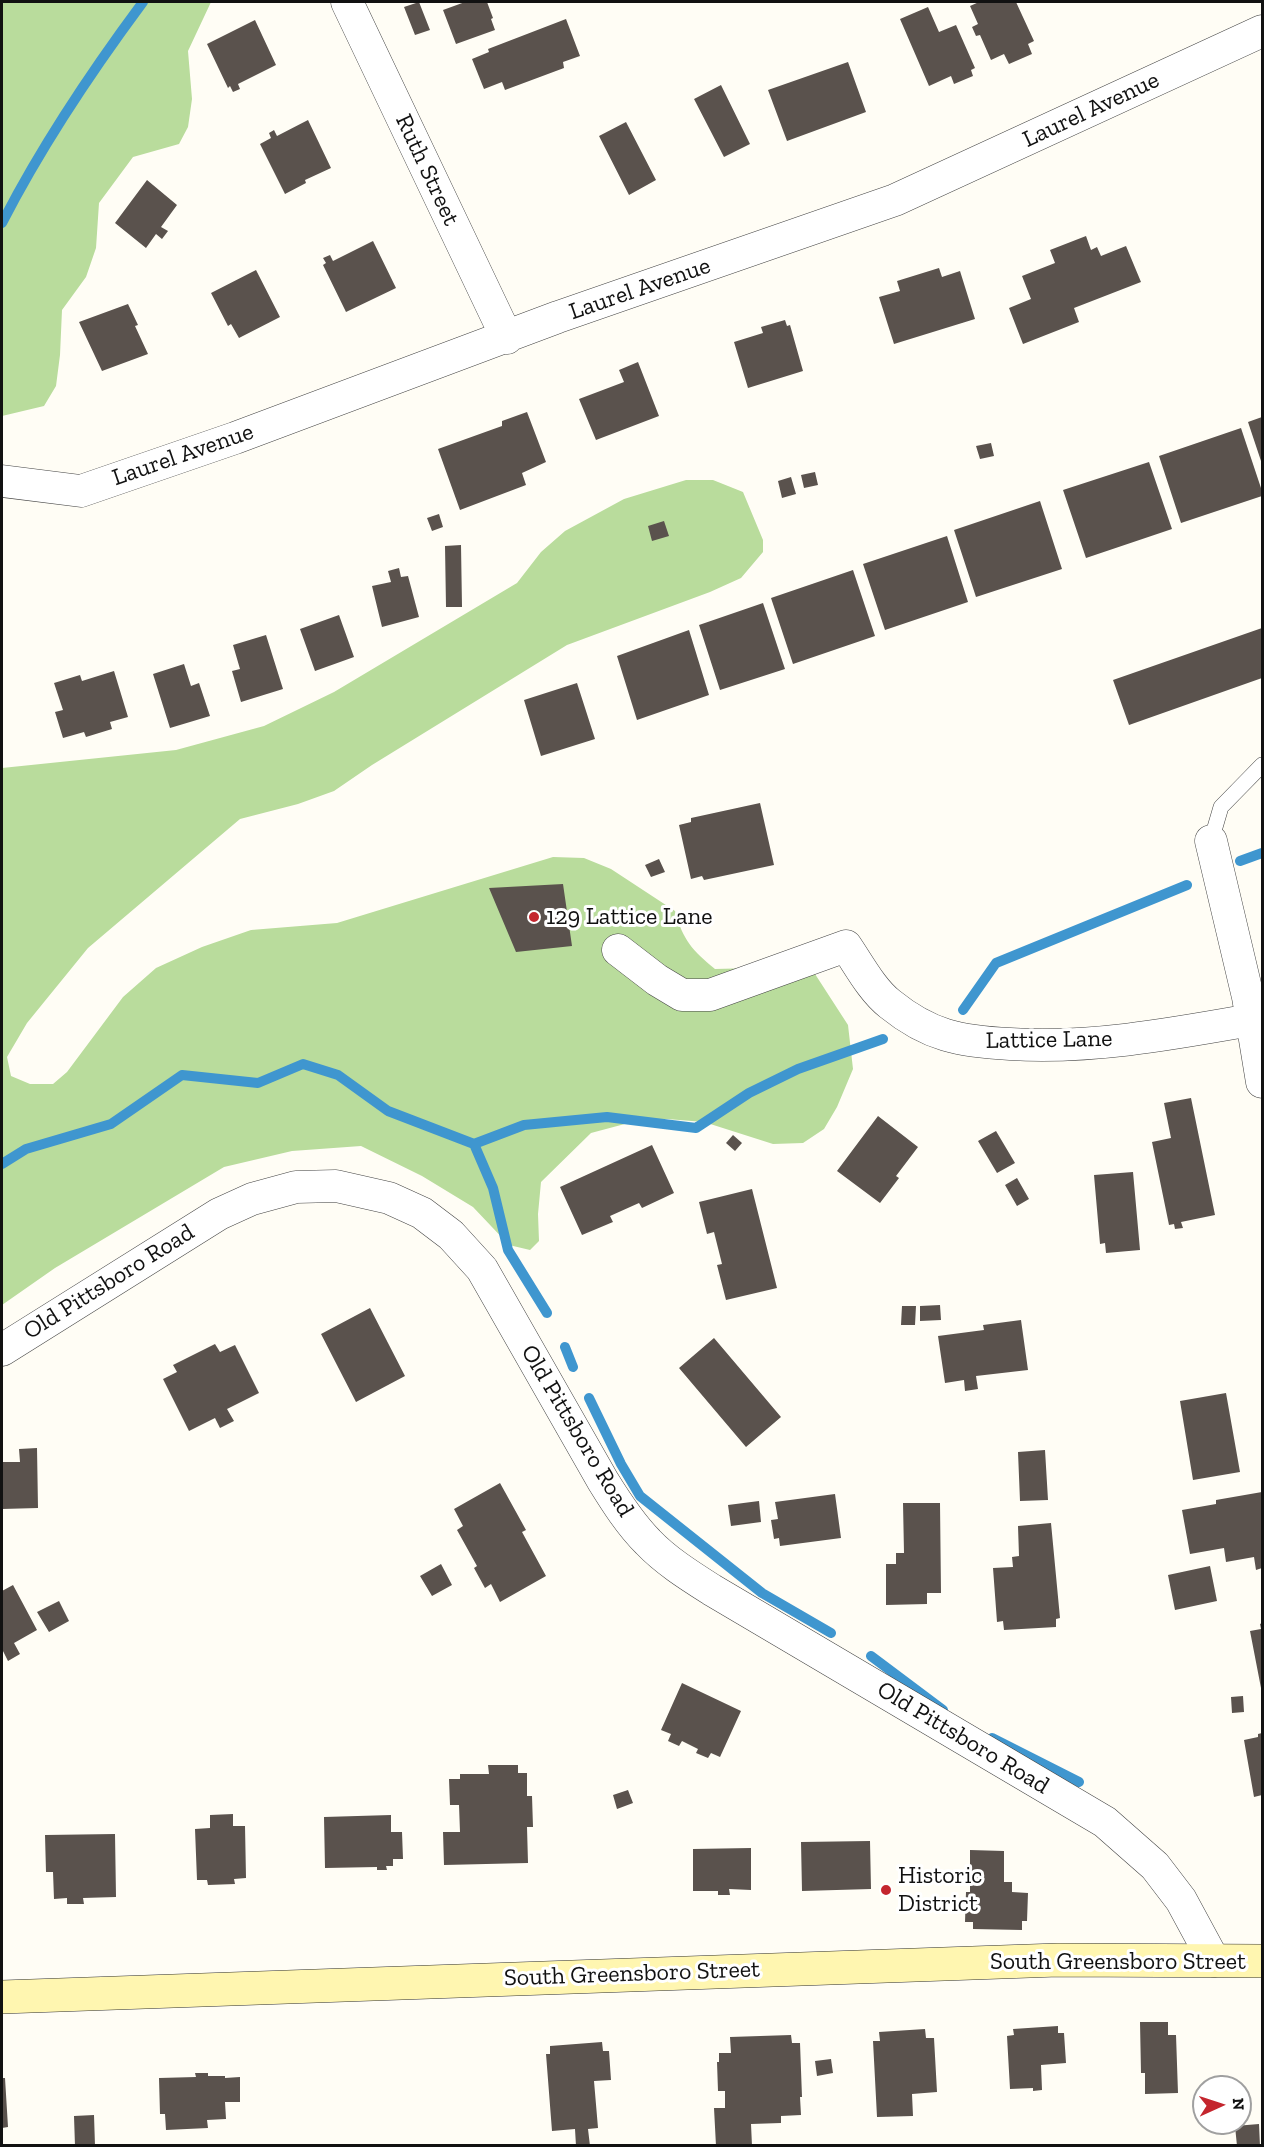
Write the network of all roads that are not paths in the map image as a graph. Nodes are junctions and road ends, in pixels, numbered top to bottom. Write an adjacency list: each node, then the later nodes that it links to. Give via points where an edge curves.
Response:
1 (347, 2): 3 (street, Ruth Street)
2 (1263, 31): 3 (street, Laurel Avenue, via 895,200)
3 (507, 338): 4 (street, Laurel Avenue, via 81,491)
4 (2, 481)
5 (1263, 765): 6 (lane, via 1221,807)
6 (1211, 841): 8 (street)
7 (618, 950): 8 (street, Lattice Lane, via 682,995 710,995 846,946 888,1003 914,1021 946,1035 984,1042 1068,1044 1162,1035)
8 (1251, 1020): 9 (street)
9 (1263, 1082)
10 (2, 1350): 11 (street, Old Pittsboro Road, via 219,1214 252,1199 296,1187 336,1186 389,1198 422,1213 451,1235 482,1269 603,1481 648,1542 712,1590 1106,1822 1155,1866 1181,1900)
11 (1214, 1961): 12 (main road, South Greensboro Street); 13 (main road, South Greensboro Street, via 1058,1960)
12 (1263, 1961)
13 (2, 1996)

